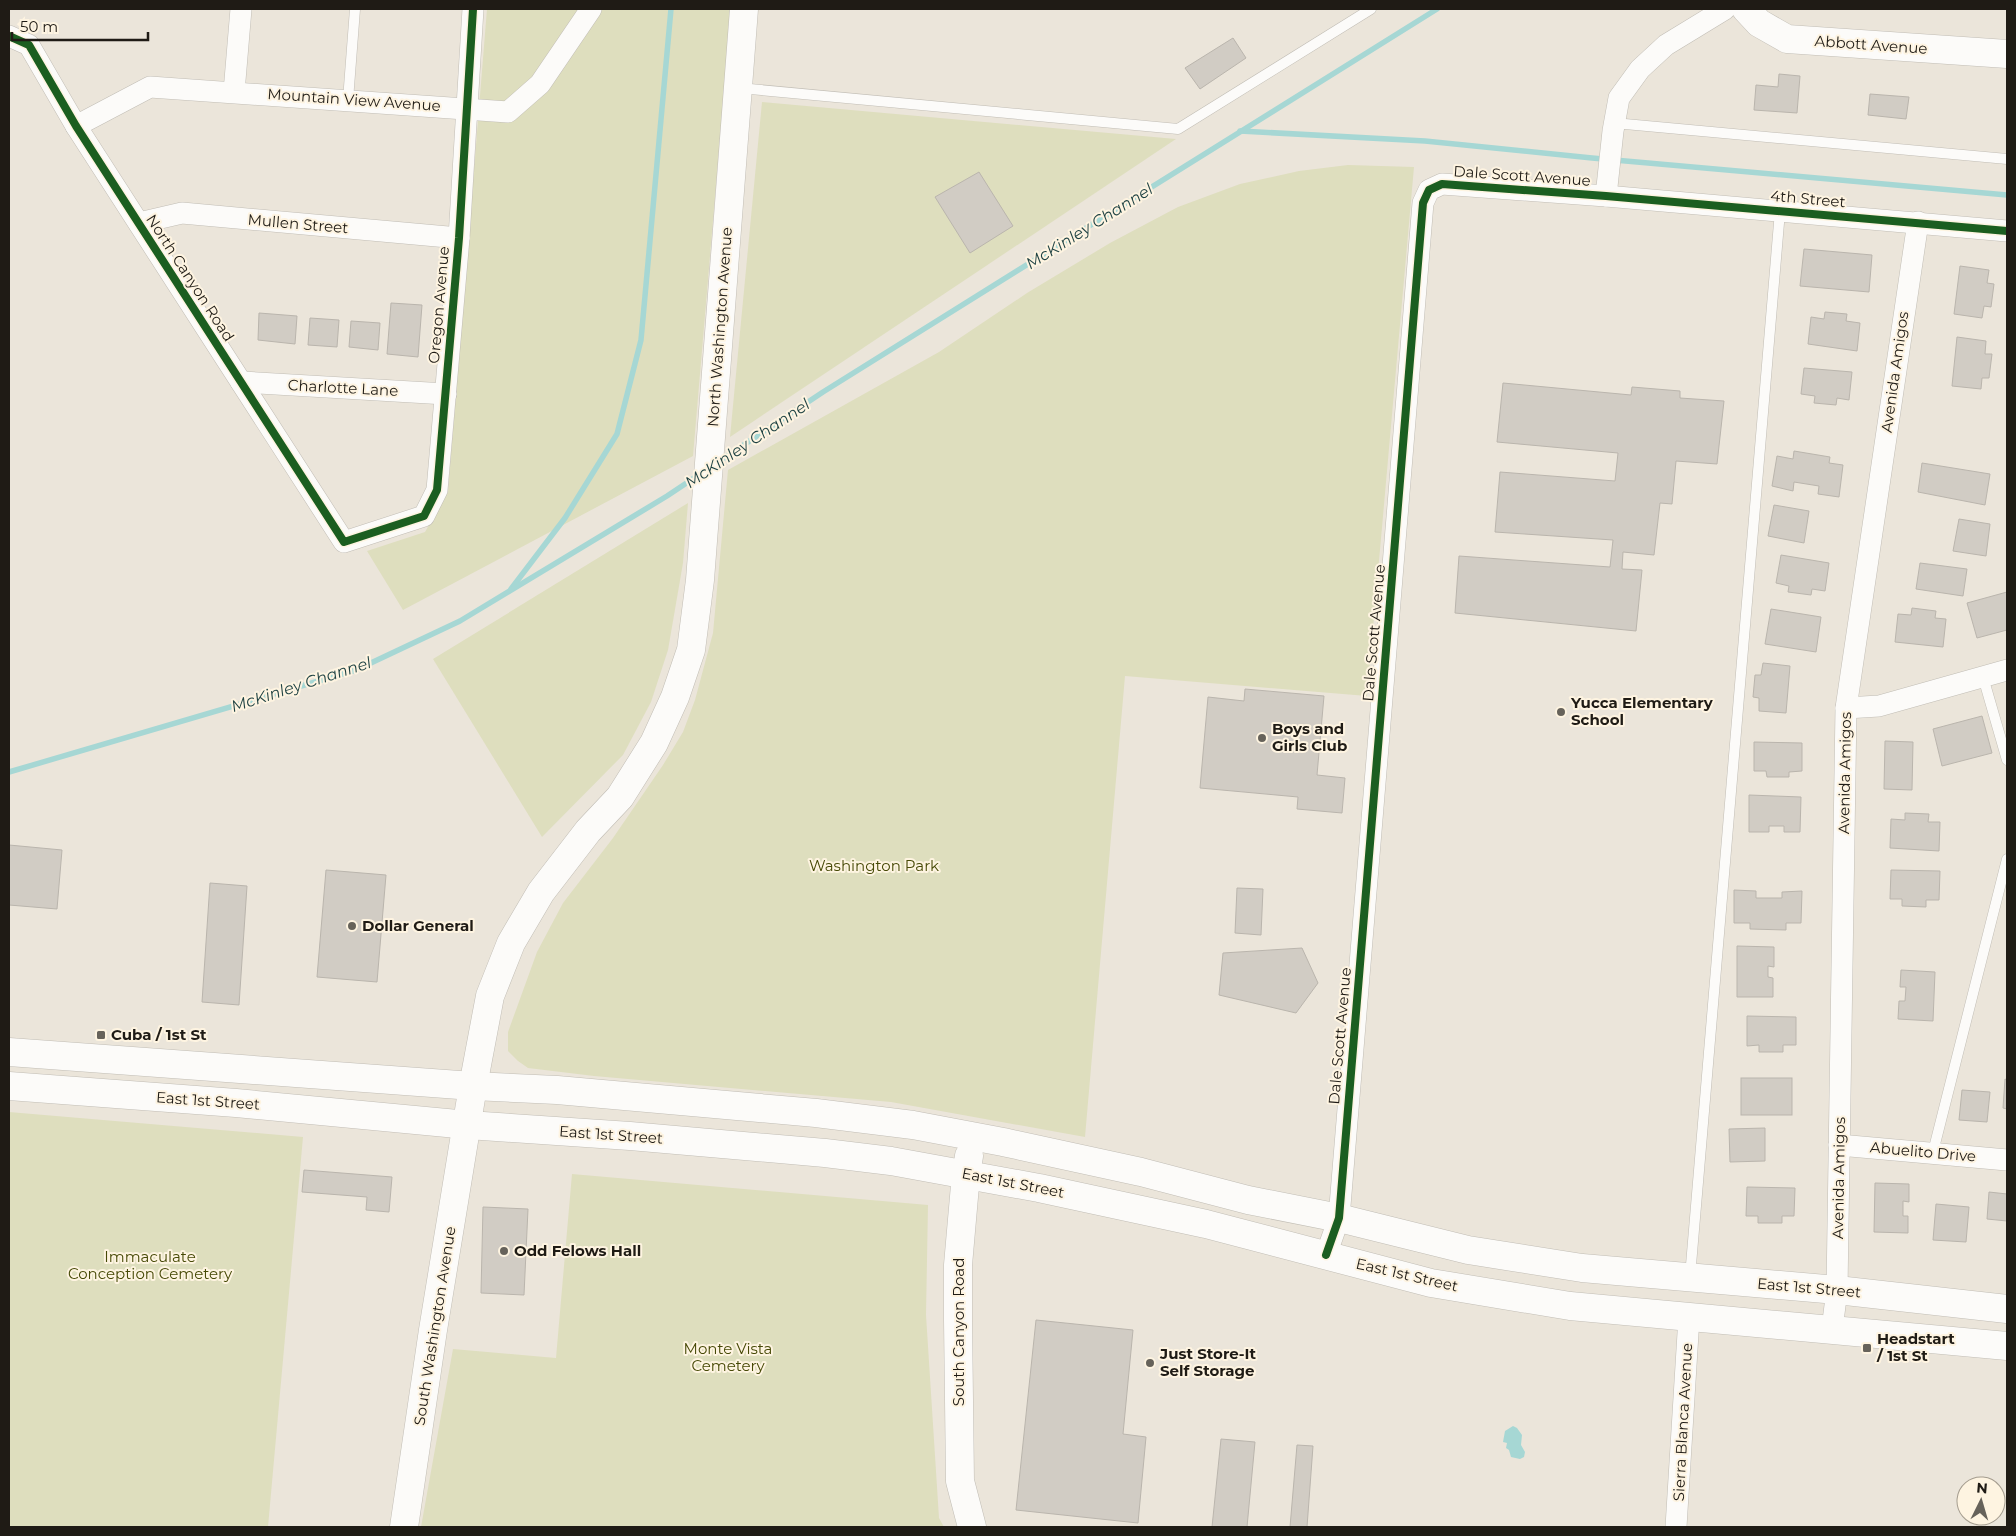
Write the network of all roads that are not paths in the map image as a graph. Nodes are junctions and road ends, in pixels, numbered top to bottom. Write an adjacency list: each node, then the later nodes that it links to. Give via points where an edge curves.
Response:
1 (241, 9): 12 (street)
2 (355, 9): 13 (lane)
3 (473, 9): 14 (street, Oregon Avenue)
4 (591, 9): 14 (street, Mountain View Avenue, via 540,84 508,112)
5 (744, 9): 11 (main road, North Washington Avenue)
6 (1370, 9): 11 (lane, via 1178,129)
7 (1725, 9): 16 (street, via 1666,45 1640,69 1619,98)
8 (1746, 9): 10 (main road, Abbott Avenue, via 1759,23 1787,39)
9 (9, 36): 15 (street, North Canyon Road, via 29,45)
10 (2007, 54)
11 (738, 87): 34 (main road, North Washington Avenue, via 707,502 691,650 675,697 654,743 620,797 588,831 541,892 512,943 490,996)
12 (234, 92): 13 (street, Mountain View Avenue); 15 (street, Mountain View Avenue, via 150,87)
13 (348, 100): 14 (street, Mountain View Avenue)
14 (466, 109): 23 (street, Oregon Avenue)
15 (76, 126): 21 (street, North Canyon Road)
16 (1613, 127): 17 (lane); 18 (street)
17 (2007, 159)
18 (1606, 196): 19 (street, 4th Street); 41 (street, Dale Scott Avenue, via 1442,184 1429,190 1423,203)
19 (1780, 211): 20 (street, 4th Street); 43 (lane)
20 (1918, 222): 22 (street, 4th Street); 29 (street, Avenida Amigos)
21 (139, 223): 23 (street, Mullen Street, via 182,213); 24 (street, North Canyon Road)
22 (2007, 231)
23 (459, 238): 25 (street, Oregon Avenue)
24 (241, 382): 25 (street, Charlotte Lane); 26 (street, North Canyon Road)
25 (446, 394): 26 (street, Oregon Avenue, via 437,490 424,516)
26 (344, 542)
27 (2007, 670): 28 (street)
28 (1983, 677): 29 (street, via 1879,706); 30 (lane)
29 (1846, 708): 37 (street, Avenida Amigos)
30 (2007, 760)
31 (2007, 859): 38 (lane)
32 (9, 1052): 34 (main road, East 1st Street)
33 (9, 1086): 35 (main road, East 1st Street)
34 (473, 1086): 35 (main road, North Washington Avenue); 36 (main road, East 1st Street, via 557,1090 816,1113 913,1125)
35 (468, 1125): 40 (main road, East 1st Street, via 825,1153); 49 (main road, South Washington Avenue)
36 (973, 1137): 40 (main road, South Canyon Road); 41 (main road, East 1st Street)
37 (1839, 1145): 38 (street, Abuelito Drive); 44 (street, Avenida Amigos)
38 (1933, 1152): 39 (street, Abuelito Drive)
39 (2007, 1160)
40 (966, 1174): 42 (main road, East 1st Street, via 1206,1224); 50 (main road, South Canyon Road, via 958,1266 960,1481)
41 (1339, 1218): 42 (street, Dale Scott Avenue); 43 (main road, East 1st Street, via 1468,1250 1582,1268)
42 (1326, 1255): 46 (main road, East 1st Street, via 1432,1283 1570,1306)
43 (1690, 1278): 44 (main road, East 1st Street)
44 (1837, 1290): 45 (main road, East 1st Street); 47 (street, Avenida Amigos)
45 (2007, 1309)
46 (1689, 1317): 47 (main road, East 1st Street); 51 (street, Sierra Blanca Avenue)
47 (1832, 1329): 48 (main road, East 1st Street)
48 (2007, 1346)
49 (404, 1527)
50 (972, 1527)
51 (1676, 1527)

